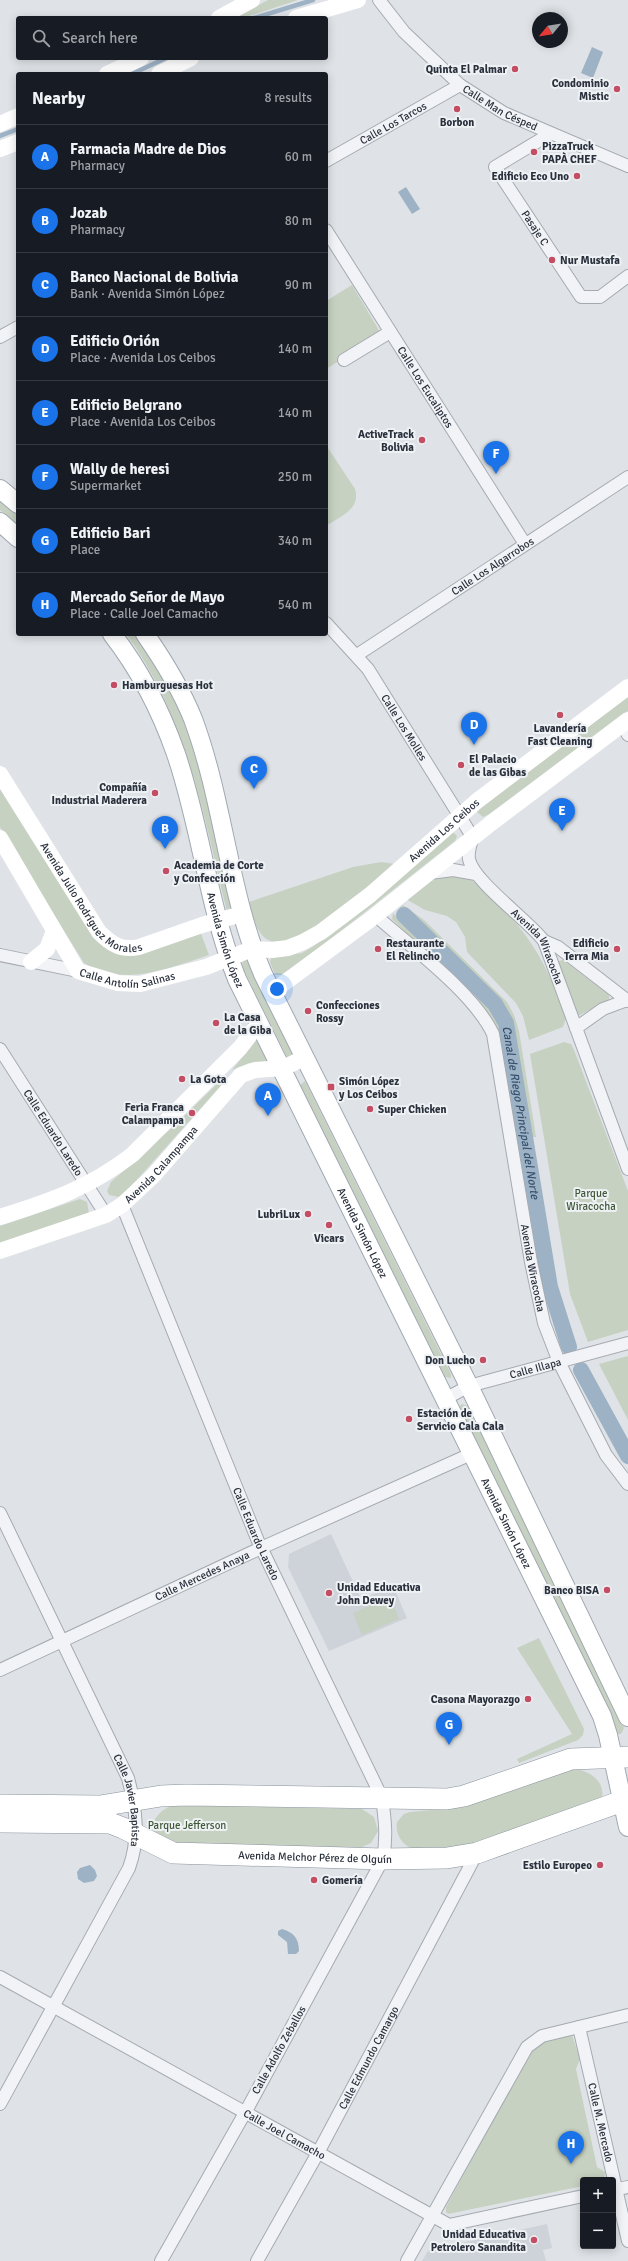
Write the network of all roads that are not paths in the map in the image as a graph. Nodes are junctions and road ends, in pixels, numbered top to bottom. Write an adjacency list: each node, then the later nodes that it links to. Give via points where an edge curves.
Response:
1 (252, 0): 4 (street)
2 (358, 0): 5 (street)
3 (379, 0): 10 (street, Calle Man Césped, via 404,32)
4 (223, 16)
5 (303, 16)
6 (137, 60): 8 (street)
7 (187, 60): 9 (street)
8 (111, 72)
9 (163, 72)
10 (460, 85): 13 (street, Calle Man Césped, via 504,113); 16 (street, Calle Los Tarcos)
11 (16, 117): 12 (street)
12 (0, 124)
13 (550, 134): 17 (street, Calle Man Césped); 19 (street, Pasaje C, via 495,167 581,297 600,297)
14 (16, 143): 15 (street)
15 (0, 149)
16 (328, 160)
17 (628, 166)
18 (328, 233): 21 (street, Calle Los Eucaliptos)
19 (628, 276)
20 (16, 328): 22 (street)
21 (390, 332): 23 (street); 29 (street, Calle Los Eucaliptos)
22 (0, 338)
23 (344, 360)
24 (628, 477): 29 (street, Calle Los Algarrobos)
25 (0, 489): 26 (main road)
26 (16, 502)
27 (0, 522): 28 (main road)
28 (16, 536)
29 (525, 544): 33 (street, Calle Los Algarrobos)
30 (328, 625): 33 (street, Calle Los Molles)
31 (113, 636): 44 (main road, Avenida Simón López, via 151,695 169,736 185,788)
32 (146, 636): 42 (main road, Avenida Simón López, via 178,687 204,752)
33 (357, 655): 37 (street, Calle Los Molles)
34 (628, 687): 37 (street, Avenida Los Ceibos)
35 (626, 726): 39 (street, Avenida Los Ceibos)
36 (0, 774): 44 (street, Avenida Julio Rodríguez Morales, via 99,932 119,948 130,949)
37 (459, 815): 39 (street, Calle Los Molles); 47 (street, Avenida Los Ceibos, via 382,886 321,932 288,948)
38 (0, 838): 45 (street)
39 (473, 838): 40 (street, Avenida Los Ceibos); 41 (street, Avenida Wiracocha, via 469,860)
40 (428, 873): 41 (street, via 453,870); 43 (street, Avenida Los Ceibos)
41 (476, 874): 46 (street, Avenida Wiracocha, via 535,929)
42 (242, 914): 44 (street, Avenida Julio Rodríguez Morales); 47 (main road, Avenida Simón López)
43 (375, 915): 52 (street, Avenida Los Ceibos); 68 (street, Avenida Wiracocha, via 439,970 486,1019 493,1034 538,1300)
44 (218, 920): 49 (main road, Avenida Simón López)
45 (54, 931): 50 (street, via 47,949); 51 (street)
46 (544, 942): 53 (street, via 558,947); 55 (street, Avenida Wiracocha)
47 (252, 949): 49 (street, Calle Antolín Salinas); 52 (main road, Avenida Simón López)
48 (0, 955): 50 (street, Calle Antolín Salinas)
49 (229, 958): 51 (street, Calle Antolín Salinas, via 140,984 118,983); 54 (main road, Avenida Simón López)
50 (31, 962): 51 (street, Calle Antolín Salinas)
51 (78, 971)
52 (272, 992): 57 (main road, Avenida Simón López)
53 (628, 1001): 55 (street, via 602,1009)
54 (259, 1022): 58 (street, via 240,1048); 59 (main road, Avenida Simón López)
55 (576, 1028): 61 (street, Avenida Wiracocha)
56 (0, 1049): 62 (street, Calle Eduardo Laredo)
57 (304, 1058): 59 (street, Avenida Calampampa); 69 (main road, Avenida Simón López)
58 (221, 1066): 60 (street); 62 (street, via 132,1155)
59 (283, 1068): 60 (street, Avenida Calampampa, via 254,1070); 70 (main road, Avenida Simón López)
60 (236, 1079): 63 (street, Avenida Calampampa, via 153,1176)
61 (628, 1169)
62 (87, 1185): 64 (street, Calle Eduardo Laredo); 65 (street, via 55,1199)
63 (122, 1205): 64 (street, Avenida Calampampa); 74 (street, Calle Eduardo Laredo)
64 (106, 1215): 66 (street, Avenida Calampampa)
65 (0, 1217)
66 (0, 1251)
67 (628, 1343): 68 (street, Calle Illapa)
68 (559, 1362): 69 (street, Calle Illapa); 72 (street, Avenida Wiracocha, via 606,1455)
69 (469, 1386): 70 (street, Calle Illapa); 77 (main road, Avenida Simón López)
70 (445, 1399): 71 (main road, Avenida Simón López)
71 (471, 1454): 74 (street, Calle Mercedes Anaya); 78 (main road, Avenida Simón López)
72 (628, 1484)
73 (0, 1514): 75 (street, Calle Javier Baptista)
74 (261, 1548): 75 (street, Calle Mercedes Anaya); 79 (street, Calle Eduardo Laredo)
75 (62, 1642): 76 (street, Calle Mercedes Anaya); 80 (street, Calle Javier Baptista, via 128,1778)
76 (0, 1670)
77 (628, 1717)
78 (621, 1757): 79 (highway, via 571,1759 464,1796 447,1799); 81 (main road, Avenida Simón López)
79 (382, 1798): 80 (highway, via 186,1795); 87 (street, Calle Eduardo Laredo, via 387,1842)
80 (134, 1800): 82 (highway, via 100,1806); 85 (street, Calle Javier Baptista)
81 (625, 1800): 84 (main road, Avenida Simón López); 86 (highway, Avenida Melchor Pérez de Olguín)
82 (0, 1805)
83 (0, 1822): 85 (highway, Avenida Melchor Pérez de Olguín, via 96,1821 110,1823)
84 (628, 1827)
85 (136, 1834): 87 (highway, Avenida Melchor Pérez de Olguín, via 173,1853); 89 (street, Calle Javier Baptista, via 129,1868)
86 (477, 1853): 87 (highway, Avenida Melchor Pérez de Olguín, via 447,1858); 94 (street, Calle Edmundo Camargo)
87 (383, 1859): 93 (street, Calle Adolfo Zeballos)
88 (0, 1977): 89 (street, Calle Joel Camacho)
89 (54, 2007): 92 (street, Calle Javier Baptista); 93 (street, Calle Joel Camacho)
90 (628, 2015): 91 (street)
91 (579, 2027): 95 (street, Calle M. Mercado); 97 (street, via 542,2036 527,2047)
92 (0, 2104)
93 (246, 2111): 94 (street, Calle Joel Camacho); 99 (street, Calle Adolfo Zeballos)
94 (319, 2151): 97 (street, Calle Joel Camacho); 100 (street, Calle Edmundo Camargo)
95 (619, 2189): 98 (street, Calle M. Mercado)
96 (580, 2197): 97 (street, Calle Joel Camacho, via 449,2225)
97 (432, 2214): 101 (street)
98 (628, 2242)
99 (160, 2261)
100 (257, 2261)
101 (407, 2261)

